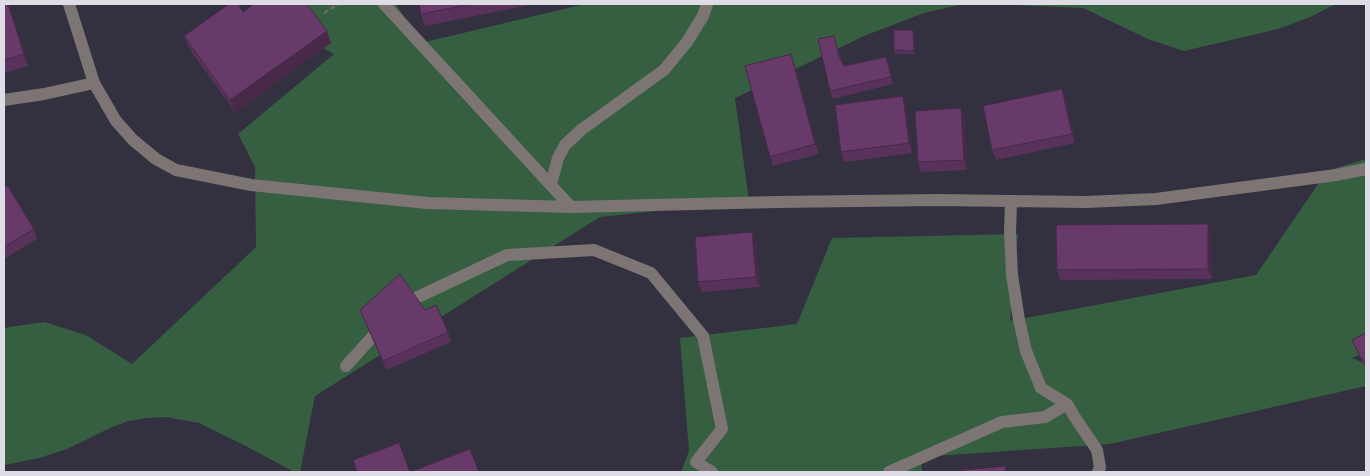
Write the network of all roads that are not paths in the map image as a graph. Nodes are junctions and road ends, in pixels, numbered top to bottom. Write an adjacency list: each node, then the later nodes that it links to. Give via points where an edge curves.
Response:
1 (69, 4): 4 (street)
2 (384, 4): 7 (street)
3 (707, 4): 7 (street, via 688,42 664,70 565,144)
4 (94, 82): 5 (street); 9 (street, via 116,121 133,140 176,170 251,184 427,203)
5 (4, 100)
6 (1366, 169): 8 (street, via 1156,199)
7 (550, 184): 9 (street)
8 (1010, 202): 9 (street, via 928,200); 11 (street, via 1012,275 1026,351 1041,388)
9 (571, 207)
10 (346, 366): 12 (street, via 400,306 418,296 506,255 594,250 651,273 702,336 722,429 696,462)
11 (1067, 404): 13 (street, via 1045,417 1002,422); 14 (street, via 1097,450)
12 (712, 472)
13 (889, 472)
14 (1098, 472)

